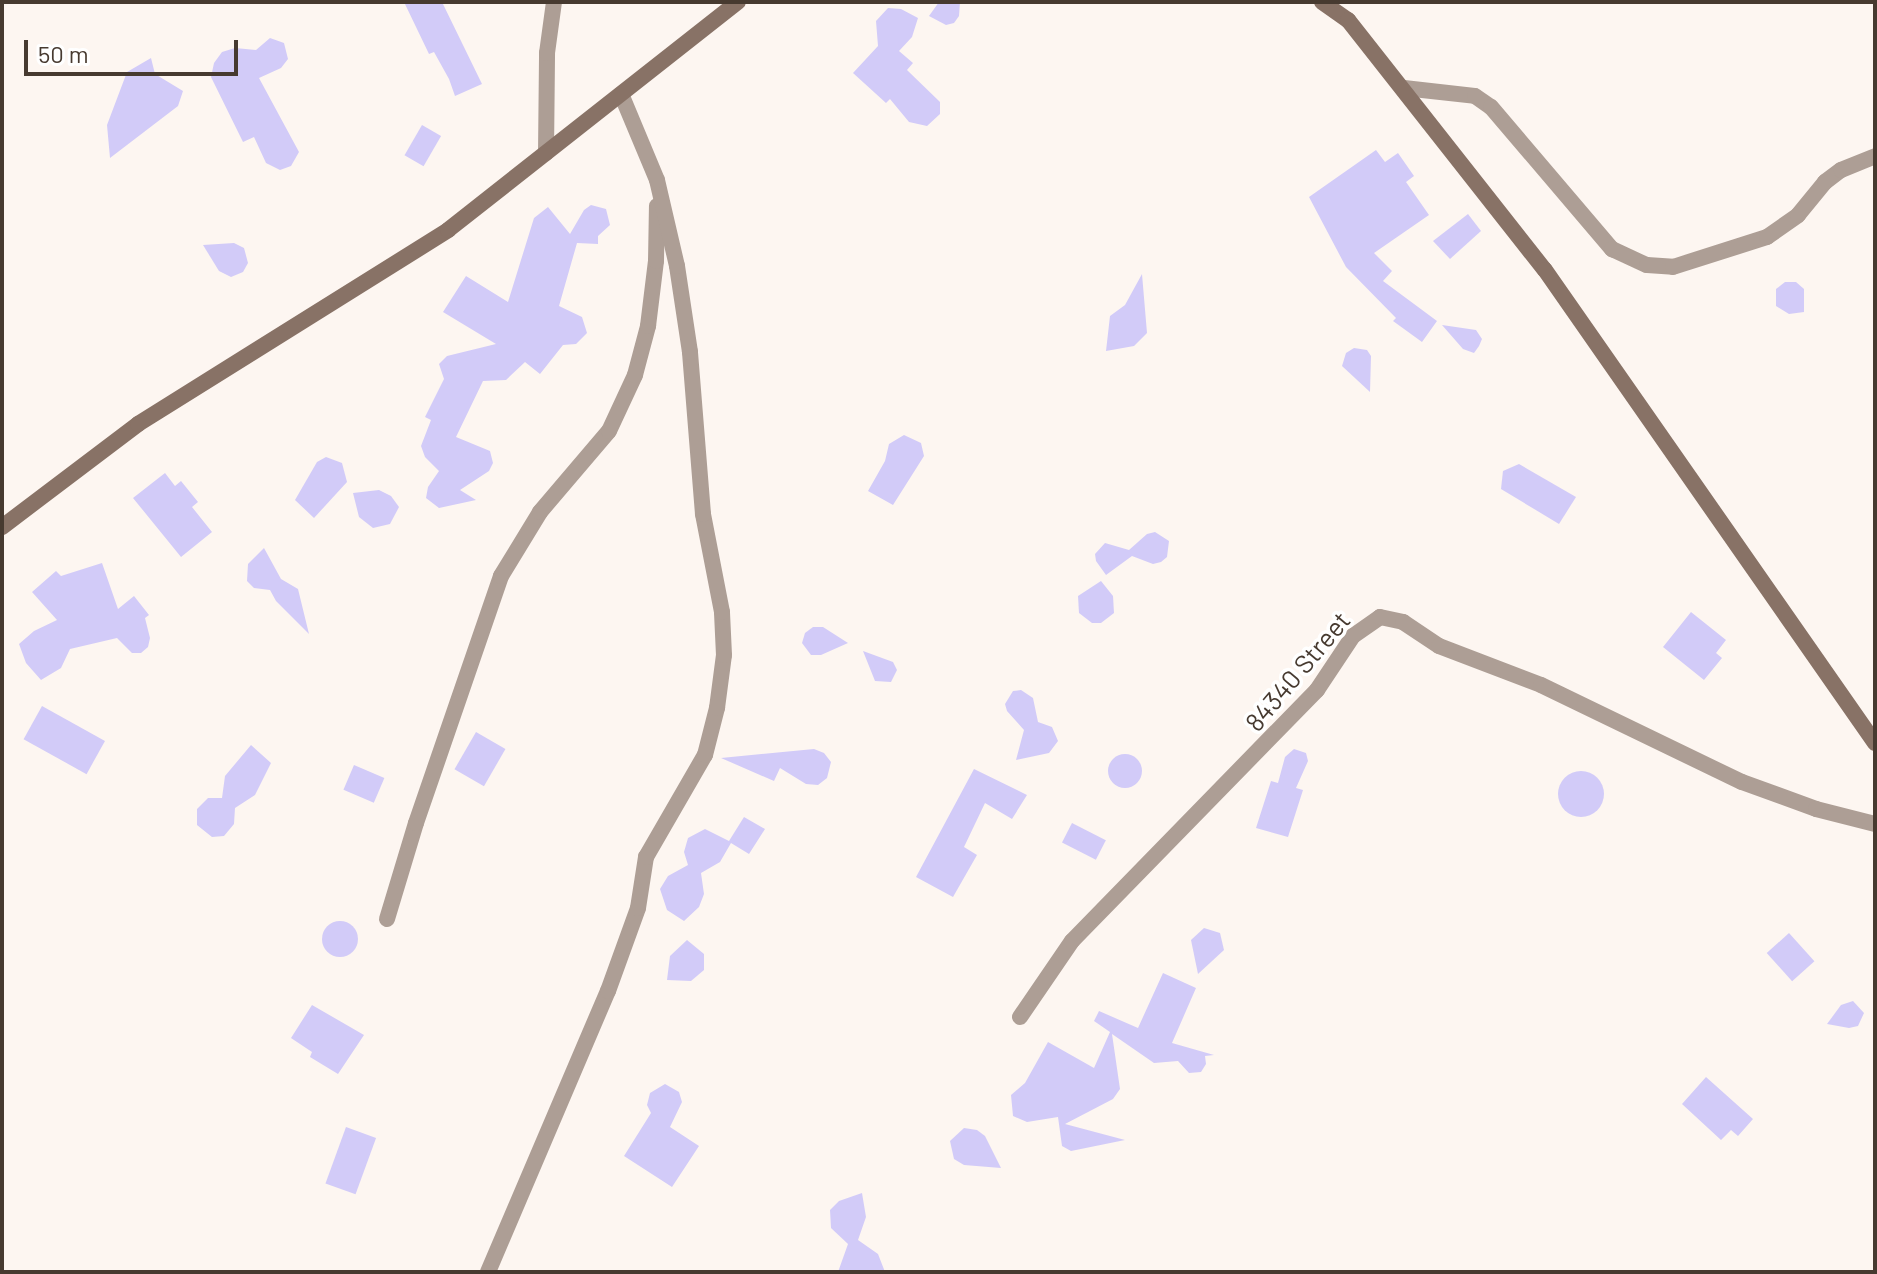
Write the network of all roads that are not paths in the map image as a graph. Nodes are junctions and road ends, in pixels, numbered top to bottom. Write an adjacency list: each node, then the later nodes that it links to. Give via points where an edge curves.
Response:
1 (554, 2): 6 (street, via 547,53)
2 (738, 2): 5 (street)
3 (1322, 2): 4 (street, via 1348,20)
4 (1404, 88): 7 (street, via 1475,96 1491,107 1612,249 1647,265 1673,267 1767,237 1798,215 1825,182); 10 (street, via 1635,394)
5 (621, 94): 6 (street); 8 (street)
6 (546, 153): 9 (street, via 448,230 138,424)
7 (1875, 156)
8 (657, 180): 12 (street, via 656,261 635,375 609,431 540,512 501,576); 14 (street, via 690,352 703,514 722,612 724,655 717,708 705,755 646,857 638,908 608,991)
9 (2, 527)
10 (1875, 743)
11 (1875, 824): 13 (street, 84340 Street, via 1742,782 1541,685 1439,646 1403,622 1380,617 1353,636 1317,690 1072,941)
12 (387, 919)
13 (1020, 1017)
14 (488, 1272)

